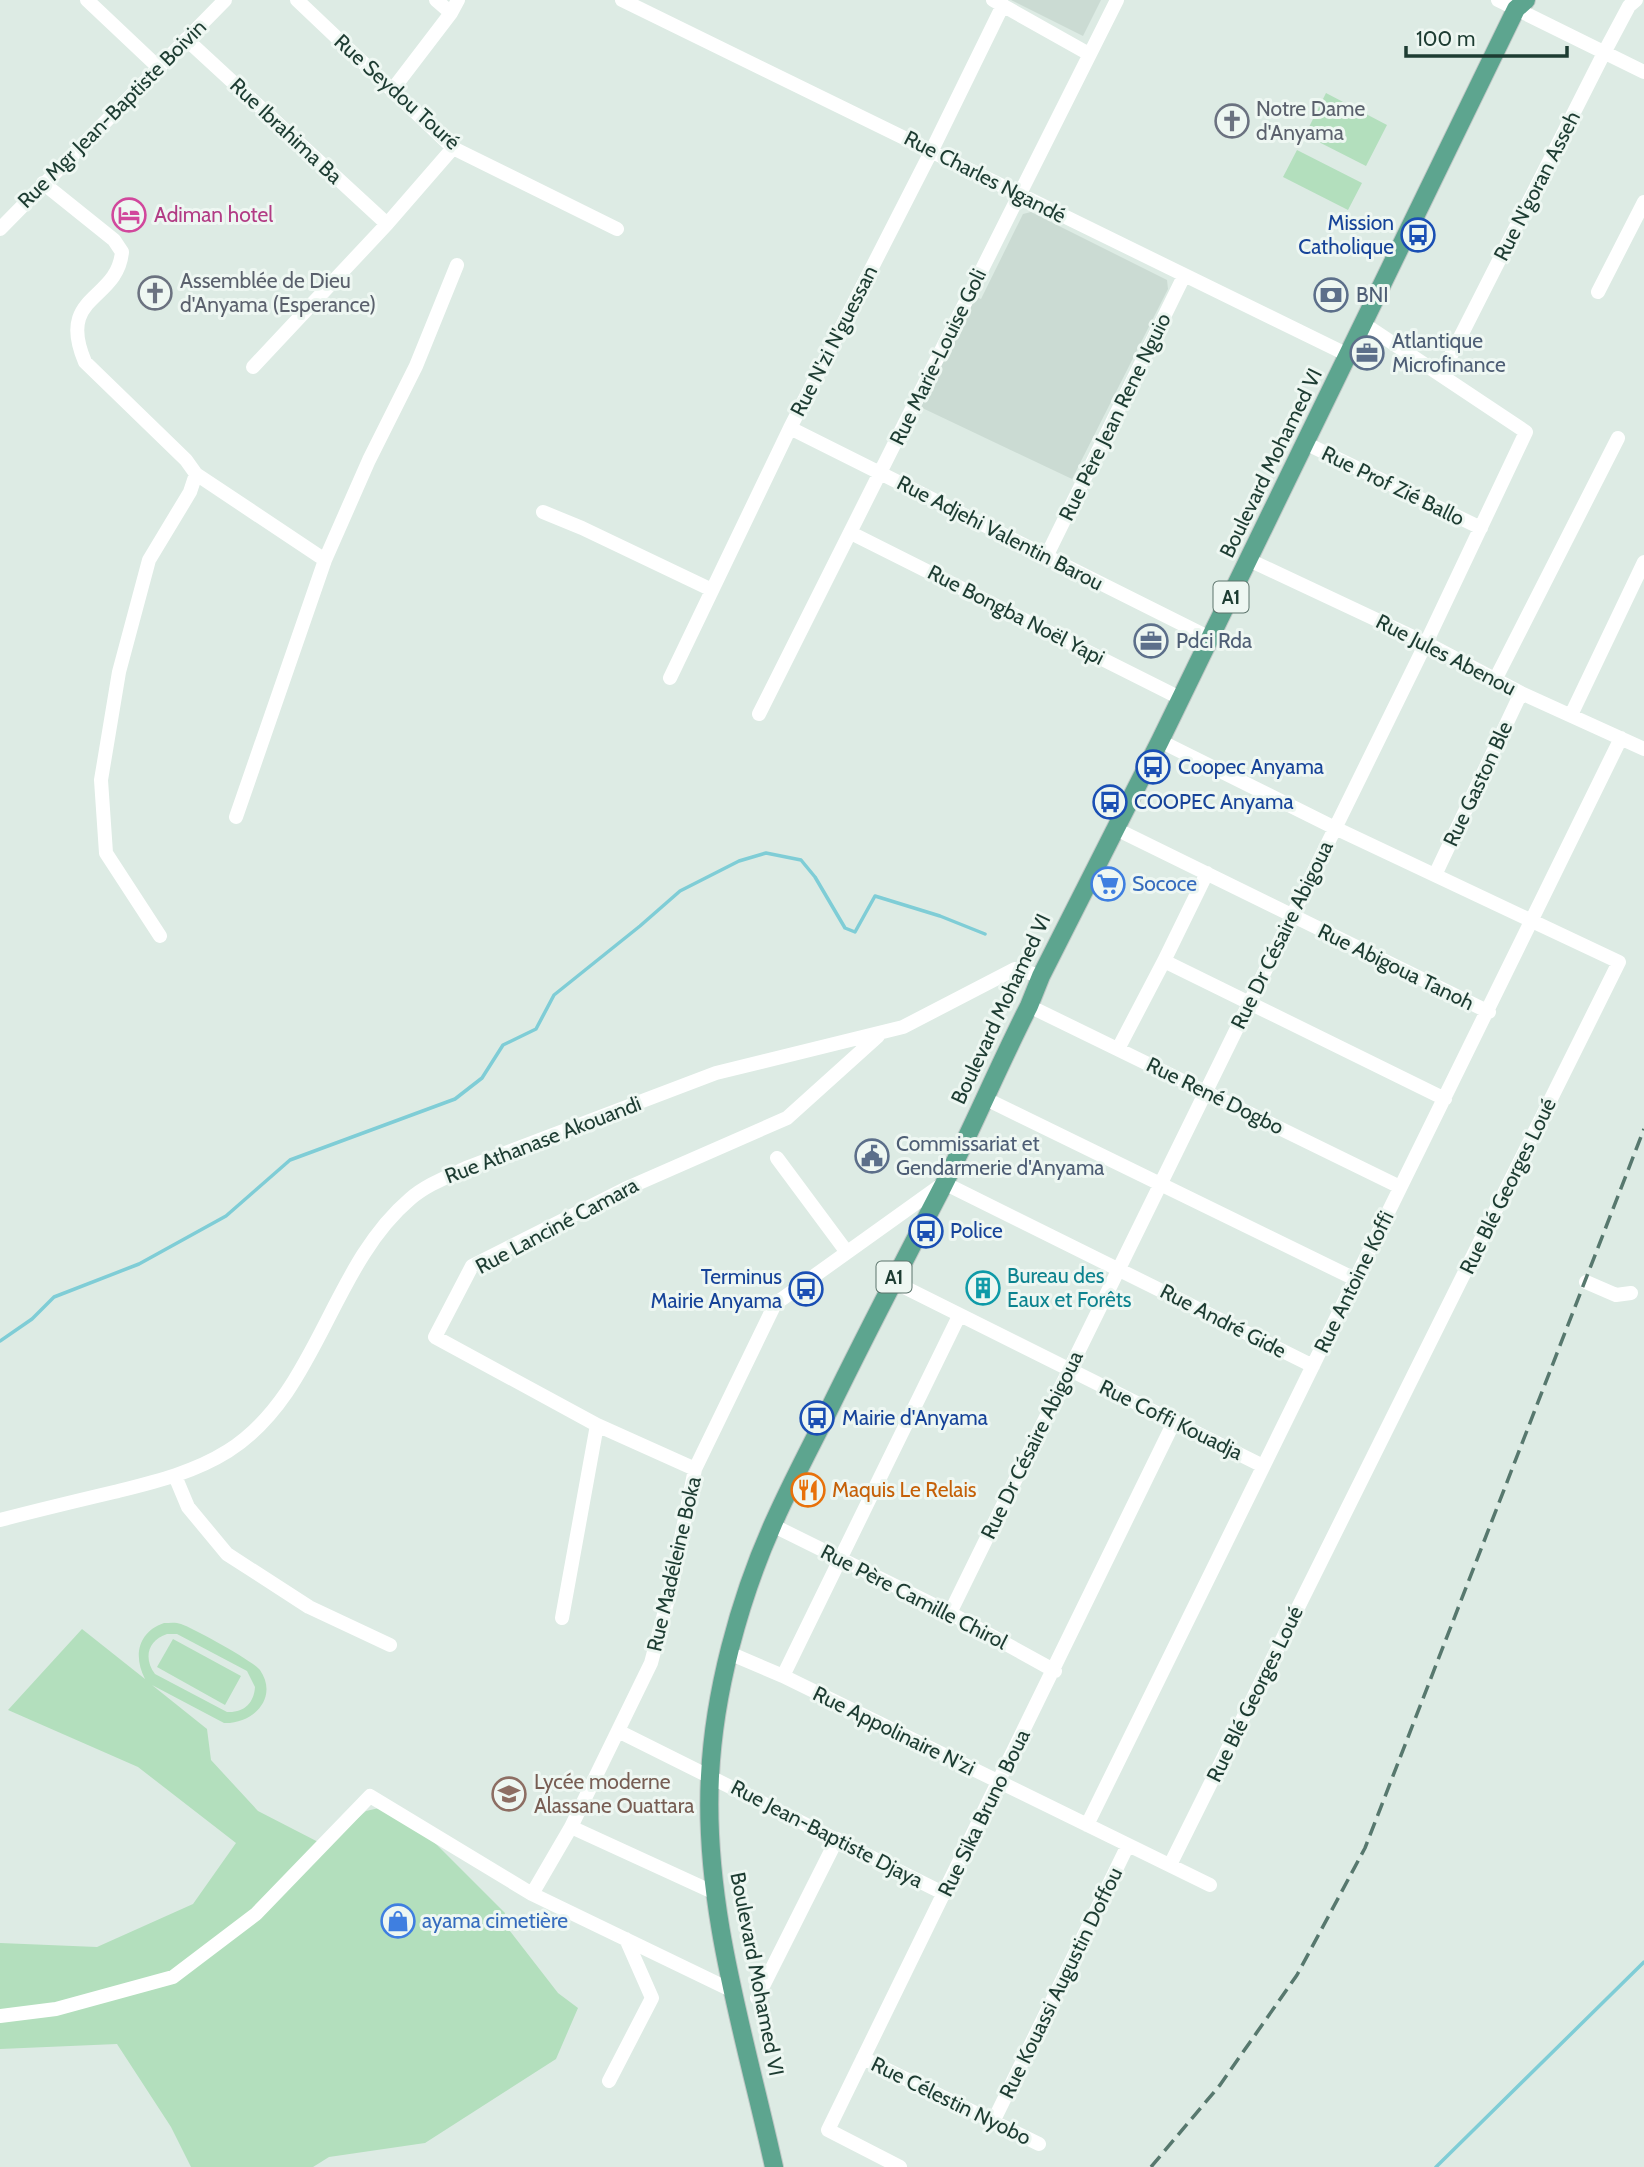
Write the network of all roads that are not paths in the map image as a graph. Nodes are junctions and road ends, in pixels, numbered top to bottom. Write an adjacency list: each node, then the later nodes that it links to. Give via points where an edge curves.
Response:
1 (87, 0): 15 (street)
2 (225, 0): 12 (street, Rue Mgr Jean-Baptiste Boivin)
3 (297, 0): 17 (street, Rue Seydou Touré)
4 (436, 0): 11 (street)
5 (622, 0): 19 (street, Rue Charles Ngandé)
6 (1117, 0): 14 (street, Rue Marie-Louise Goli)
7 (1498, 0): 10 (street)
8 (1636, 0): 13 (street, Rue N'goran Asseh)
9 (998, 3): 14 (street); 19 (street, Rue N'zi N'guessan)
10 (1521, 5): 13 (street); 30 (main road, Boulevard Mohamed VI / A1)
11 (454, 7): 17 (street)
12 (186, 39): 15 (street, Rue Mgr Jean-Baptiste Boivin); 24 (street, Rue Ibrahima Ba)
13 (1605, 51): 16 (street); 33 (street, Rue N'goran Asseh)
14 (1089, 54): 21 (street, Rue Marie-Louise Goli)
15 (158, 67): 20 (street, Rue Mgr Jean-Baptiste Boivin)
16 (1644, 72)
17 (393, 89): 18 (street, Rue Seydou Touré)
18 (453, 148): 24 (street); 26 (street, Rue Seydou Touré)
19 (932, 150): 21 (street, Rue Charles Ngandé); 34 (street, Rue N'zi N'guessan)
20 (43, 183): 25 (street, Rue Mgr Jean-Baptiste Boivin); 38 (street, via 114,240 122,252 121,266 80,312 77,344 85,362)
21 (1019, 195): 28 (street, Rue Charles Ngandé); 37 (street, Rue Marie-Louise Goli)
22 (1644, 202): 23 (street)
23 (1640, 218): 29 (street)
24 (387, 224): 32 (street)
25 (0, 229)
26 (617, 229)
27 (457, 265): 43 (street)
28 (1184, 276): 31 (street, Rue Charles Ngandé); 42 (street, Rue Père Jean Rene Nguio)
29 (1598, 292)
30 (1364, 324): 31 (main road, Boulevard Mohamed VI / A1); 33 (street, Rue Dr Césaire Abigoua)
31 (1348, 355): 36 (main road, Boulevard Mohamed VI / A1)
32 (253, 367)
33 (1441, 375): 40 (street, Rue Dr Césaire Abigoua, via 1526,432)
34 (790, 428): 37 (street, Rue Adjehi Valentin Barou); 46 (street, Rue N'zi N'guessan)
35 (1618, 438): 50 (street)
36 (1305, 443): 40 (street, Rue Prof Zié Ballo); 44 (main road, Boulevard Mohamed VI / A1)
37 (881, 473): 41 (street, Rue Marie-Louise Goli); 42 (street, Rue Adjehi Valentin Barou)
38 (196, 474): 43 (street); 65 (street, via 149,560 119,672 101,780 106,853)
39 (543, 512): 46 (street)
40 (1481, 528): 48 (street, Rue Dr Césaire Abigoua)
41 (851, 533): 52 (street, Rue Bongba Noël Yapi); 53 (street, Rue Marie-Louise Goli)
42 (1046, 557): 47 (street, Rue Adjehi Valentin Barou)
43 (325, 560): 58 (street)
44 (1249, 560): 47 (main road, Boulevard Mohamed VI / A1); 48 (street, Rue Jules Abenou)
45 (1644, 562): 54 (street)
46 (712, 590): 49 (street, Rue N'zi N'guessan)
47 (1210, 638): 52 (main road, Boulevard Mohamed VI / A1)
48 (1426, 643): 50 (street, Rue Jules Abenou); 60 (street, Rue Dr Césaire Abigoua)
49 (670, 678)
50 (1495, 680): 51 (street, Rue Jules Abenou)
51 (1521, 693): 54 (street, Rue Jules Abenou); 62 (street, Rue Gaston Ble)
52 (1180, 698): 56 (main road, Boulevard Mohamed VI / A1)
53 (759, 714)
54 (1570, 715): 55 (street, Rue Jules Abenou)
55 (1621, 738): 57 (street, Rue Jules Abenou); 64 (street, Rue Antoine Koffi)
56 (1160, 741): 59 (main road, Boulevard Mohamed VI / A1); 60 (street, Rue Blé Georges Loué)
57 (1644, 749)
58 (236, 817)
59 (1114, 828): 61 (street, Rue Abigoua Tanoh); 67 (main road, Boulevard Mohamed VI / A1)
60 (1335, 828): 62 (street, Rue Blé Georges Loué); 63 (street, Rue Dr Césaire Abigoua)
61 (1207, 873): 63 (street, Rue Abigoua Tanoh); 66 (street)
62 (1435, 875): 64 (street, Rue Blé Georges Loué)
63 (1290, 915): 68 (street, Rue Dr Césaire Abigoua); 70 (street, Rue Abigoua Tanoh)
64 (1532, 922): 70 (street, Rue Antoine Koffi); 110 (street, Rue Blé Georges Loué, via 1619,962)
65 (160, 936)
66 (1164, 961): 68 (street); 72 (street)
67 (1041, 976): 69 (main road, Boulevard Mohamed VI / A1); 71 (street, Rue Athanase Akouandi, via 1015,969)
68 (1249, 1003): 73 (street, Rue Dr Césaire Abigoua); 75 (street)
69 (1029, 1006): 72 (street, Rue René Dogbo); 74 (main road, Boulevard Mohamed VI / A1)
70 (1489, 1013): 75 (street, Rue Antoine Koffi)
71 (880, 1034): 90 (street, Rue Lanciné Camara, via 787,1118 625,1189 472,1266 435,1337); 93 (street, Rue Athanase Akouandi, via 716,1073 466,1168 412,1197 363,1253 301,1368 263,1420 229,1450)
72 (1118, 1049): 73 (street, Rue René Dogbo)
73 (1204, 1091): 78 (street, Rue Dr Césaire Abigoua); 79 (street, Rue René Dogbo)
74 (984, 1098): 77 (main road, Boulevard Mohamed VI / A1); 78 (street)
75 (1445, 1099): 79 (street, Rue Antoine Koffi)
76 (777, 1158): 80 (street)
77 (944, 1183): 80 (street, Rue Madéleine Boka); 81 (street, Rue André Gide); 83 (main road, Boulevard Mohamed VI / A1)
78 (1160, 1185): 81 (street, Rue Dr Césaire Abigoua); 82 (street)
79 (1400, 1187): 82 (street, Rue Antoine Koffi)
80 (846, 1251): 92 (street, Rue Madéleine Boka, via 775,1304)
81 (1120, 1269): 87 (street, Rue André Gide); 88 (street, Rue Dr Césaire Abigoua)
82 (1357, 1280): 87 (street, Rue Antoine Koffi)
83 (892, 1281): 86 (street, Rue Coffi Kouadja); 95 (main road, Boulevard Mohamed VI / A1)
84 (1586, 1282): 85 (street, via 1616,1295)
85 (1630, 1293)
86 (959, 1316): 88 (street, Rue Coffi Kouadja); 96 (street)
87 (1313, 1366): 91 (street, Rue Antoine Koffi)
88 (1069, 1370): 89 (street, Rue Coffi Kouadja); 97 (street, Rue Dr Césaire Abigoua)
89 (1174, 1422): 91 (street, Rue Coffi Kouadja); 101 (street, Rue Sika Bruno Boua)
90 (597, 1424): 92 (street, Rue Lanciné Camara); 98 (street)
91 (1262, 1466): 106 (street, Rue Antoine Koffi)
92 (695, 1469): 103 (street, Rue Madéleine Boka, via 651,1662)
93 (175, 1476): 94 (street, Rue Athanase Akouandi); 99 (street, via 188,1507 227,1555 309,1606)
94 (0, 1520)
95 (772, 1525): 96 (street, Rue Père Camille Chirol); 100 (main road, Boulevard Mohamed VI / A1)
96 (839, 1559): 97 (street, Rue Père Camille Chirol); 102 (street)
97 (950, 1613): 101 (street, Rue Père Camille Chirol)
98 (562, 1618)
99 (390, 1645)
100 (729, 1653): 102 (street, Rue Appolinaire N'zi); 104 (main road, Boulevard Mohamed VI / A1)
101 (1055, 1671): 105 (street, Rue Sika Bruno Boua)
102 (783, 1676): 105 (street, Rue Appolinaire N'zi)
103 (618, 1731): 104 (street, Rue Jean-Baptiste Djaya); 107 (street, Rue Madéleine Boka)
104 (710, 1775): 108 (street, Rue Jean-Baptiste Djaya); 112 (main road, Boulevard Mohamed VI / A1)
105 (997, 1782): 106 (street, Rue Appolinaire N'zi); 114 (street, Rue Sika Bruno Boua)
106 (1087, 1825): 109 (street, Rue Appolinaire N'zi)
107 (571, 1827): 112 (street); 113 (street, Rue Madéleine Boka)
108 (837, 1839): 114 (street, Rue Jean-Baptiste Djaya); 117 (street)
109 (1128, 1845): 110 (street, Rue Appolinaire N'zi); 121 (street, Rue Kouassi Augustin Doffou)
110 (1170, 1865): 111 (street, Rue Appolinaire N'zi)
111 (1210, 1885)
112 (715, 1893): 116 (main road, Boulevard Mohamed VI / A1)
113 (532, 1894): 115 (street); 118 (street, via 370,1796 257,1914 173,1977 56,2009)
114 (945, 1894): 119 (street, Rue Sika Bruno Boua)
115 (626, 1939): 116 (street); 120 (street, via 652,1998)
116 (733, 1991): 123 (main road, Boulevard Mohamed VI / A1)
117 (757, 1998)
118 (0, 2016)
119 (863, 2058): 121 (street, Rue Célestin Nyobo); 124 (street, Rue Sika Bruno Boua, via 828,2130)
120 (609, 2081)
121 (993, 2122): 122 (street, Rue Célestin Nyobo)
122 (1039, 2144)
123 (774, 2167)
124 (900, 2167)

